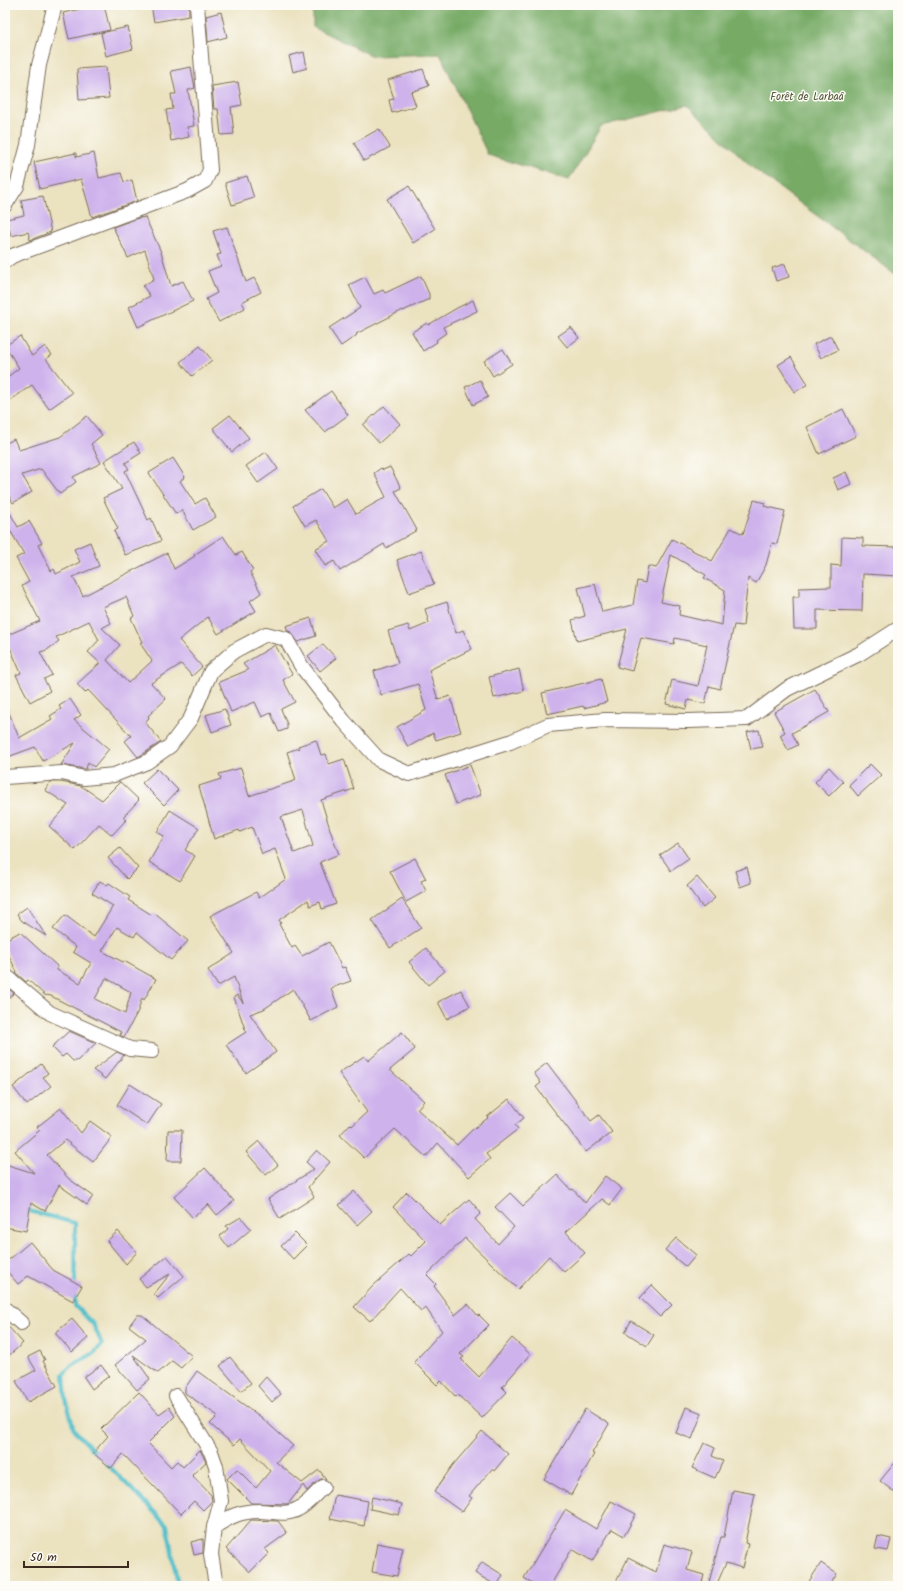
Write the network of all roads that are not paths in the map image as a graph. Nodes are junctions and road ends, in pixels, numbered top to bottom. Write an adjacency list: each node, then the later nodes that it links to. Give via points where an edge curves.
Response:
1 (55, 5): 3 (street, via 39,65 28,145 17,186)
2 (197, 5): 4 (street, via 210,170 205,181 187,191 12,256)
3 (5, 205)
4 (5, 261)
5 (898, 629): 6 (street, via 859,654 787,688 747,719 604,720 548,725 510,742 409,774 379,760 343,720 302,667 286,639 266,634 234,651 211,671 191,718 170,746 147,762 114,775 84,778 62,773)
6 (5, 777)
7 (5, 975): 8 (street, via 50,1012 130,1049)
8 (152, 1051)
9 (5, 1309): 10 (street)
10 (21, 1323)
11 (176, 1396): 13 (street, via 211,1452 216,1466 221,1501)
12 (323, 1487): 13 (street, via 299,1509 290,1513 243,1513 231,1516)
13 (214, 1527): 14 (street, via 211,1554)
14 (216, 1586)

